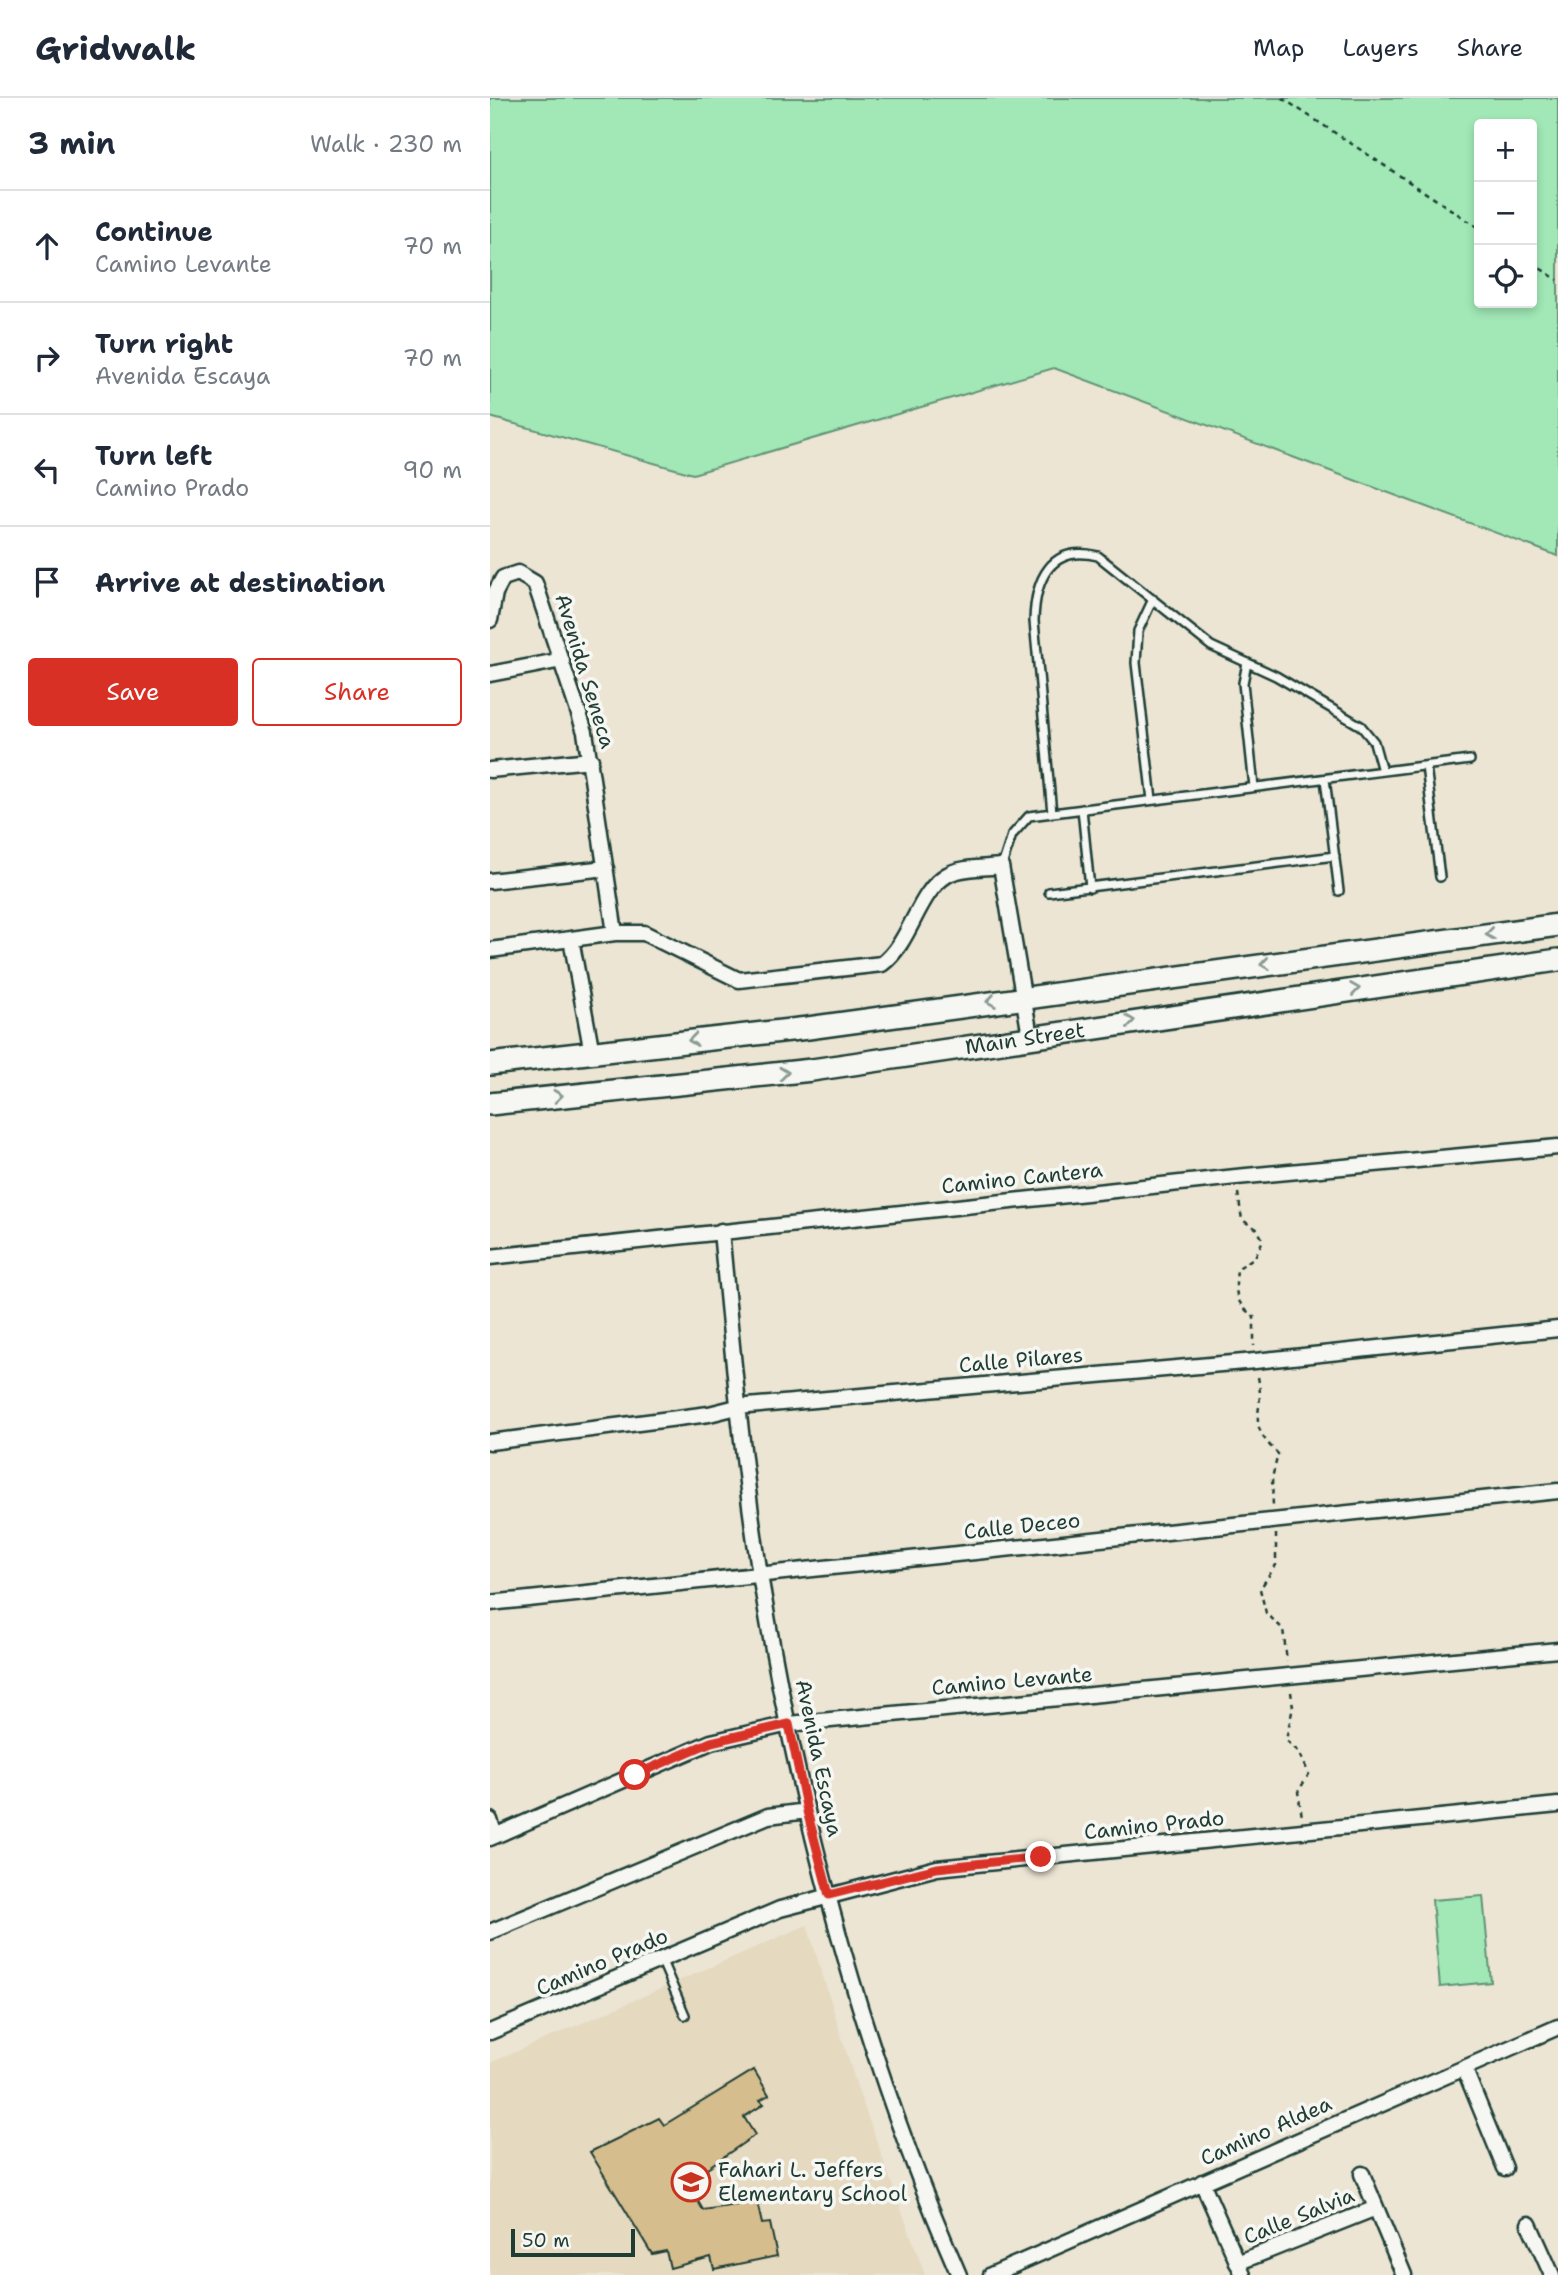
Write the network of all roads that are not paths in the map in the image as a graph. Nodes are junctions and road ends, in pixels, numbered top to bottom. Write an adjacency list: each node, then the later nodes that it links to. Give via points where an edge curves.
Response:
1 (1153, 599): 4 (lane, via 1211,646); 13 (lane, via 1138,631 1136,663); 15 (lane, via 1097,556 1079,552 1062,556 1043,575 1035,594 1034,621)
2 (490, 620): 3 (street, Avenida Seneca, via 503,578 518,573 535,583)
3 (562, 660): 5 (street); 6 (street, Avenida Seneca)
4 (1247, 663): 10 (lane, via 1361,726 1374,742); 12 (lane, via 1243,683)
5 (491, 670)
6 (591, 760): 9 (street); 18 (street, Avenida Seneca)
7 (1471, 760): 8 (lane)
8 (1426, 766): 10 (lane); 19 (lane)
9 (490, 770)
10 (1382, 771): 11 (lane)
11 (1325, 779): 12 (lane); 16 (lane)
12 (1254, 787): 13 (lane)
13 (1152, 800): 14 (lane)
14 (1082, 809): 15 (lane); 21 (lane)
15 (1052, 813): 17 (lane, via 1029,816 1012,835)
16 (1335, 856): 21 (lane); 22 (lane)
17 (1002, 866): 25 (street, via 948,873 933,887 897,952 882,964 739,980 644,933); 29 (street)
18 (606, 868): 20 (street); 25 (street, Avenida Seneca)
19 (1440, 877)
20 (490, 881)
21 (1090, 888): 23 (lane)
22 (1339, 891)
23 (1049, 892)
24 (1558, 925): 29 (main road, Main Street, one-way to 29)
25 (615, 933): 26 (street)
26 (571, 939): 27 (street); 31 (street)
27 (490, 950)
28 (1558, 960): 30 (main road, Main Street, one-way to 28)
29 (1025, 996): 30 (street); 31 (main road, Main Street, one-way to 31, via 808,1028)
30 (1030, 1036): 33 (main road, Main Street, one-way to 30, via 812,1070)
31 (592, 1052): 32 (main road, Main Street)
32 (490, 1063)
33 (490, 1104)
34 (1558, 1147): 35 (street, Camino Cantera)
35 (721, 1231): 36 (street, Camino Cantera); 38 (street, Avenida Escaya)
36 (490, 1256)
37 (1558, 1329): 38 (street, Calle Pilares)
38 (737, 1407): 39 (street, Calle Pilares); 41 (street, Avenida Escaya)
39 (490, 1442)
40 (1558, 1491): 41 (street, Calle Deceo)
41 (760, 1575): 42 (street, Calle Deceo); 44 (street, Avenida Escaya)
42 (490, 1603)
43 (1558, 1650): 44 (street, Camino Levante)
44 (789, 1724): 46 (street, Avenida Escaya); 48 (street, Camino Levante, via 711,1742)
45 (1558, 1805): 49 (street, Camino Prado, via 937,1868)
46 (807, 1811): 49 (street, Avenida Escaya); 50 (street, via 768,1816)
47 (490, 1820): 48 (street)
48 (493, 1837)
49 (829, 1895): 51 (street, Camino Prado, via 780,1909); 62 (street, Avenida Escaya, via 882,2070)
50 (490, 1933)
51 (662, 1959): 52 (lane); 54 (street, Camino Prado)
52 (685, 2015)
53 (1558, 2027): 55 (street, Camino Aldea)
54 (490, 2032)
55 (1464, 2068): 56 (street); 58 (street, Camino Aldea)
56 (1505, 2168)
57 (1362, 2174): 59 (street)
58 (1202, 2182): 61 (street); 63 (street, Camino Aldea)
59 (1376, 2208): 61 (street, Calle Salvia); 64 (street)
60 (1529, 2224): 65 (street)
61 (1240, 2269)
62 (959, 2275)
63 (991, 2275)
64 (1404, 2275)
65 (1552, 2275)

